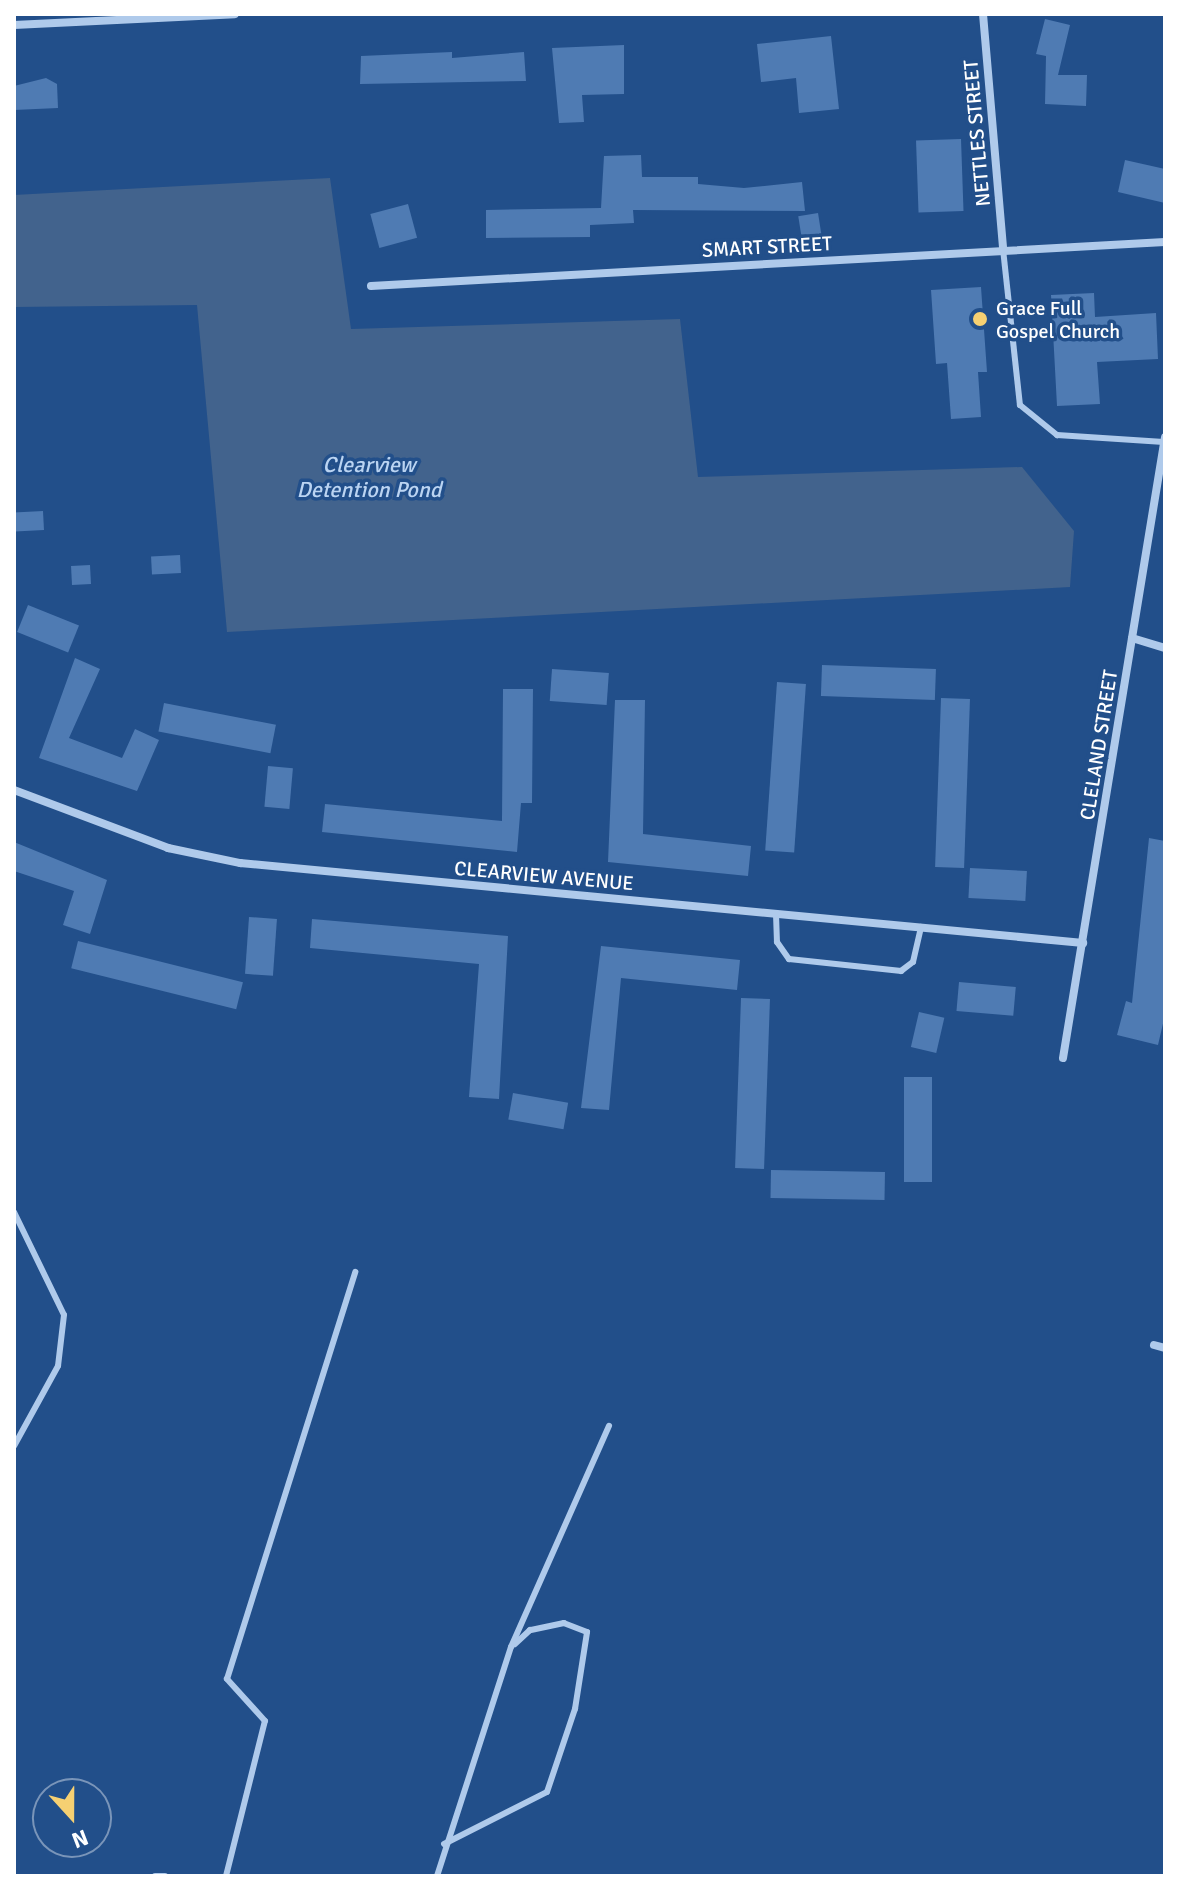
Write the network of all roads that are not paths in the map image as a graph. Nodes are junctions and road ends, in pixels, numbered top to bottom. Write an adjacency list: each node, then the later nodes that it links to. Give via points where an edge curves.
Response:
1 (235, 14): 3 (street)
2 (983, 14): 6 (street, NETTLES STREET)
3 (109, 17): 4 (street)
4 (14, 25)
5 (1165, 242): 6 (street, SMART STREET)
6 (1003, 249): 7 (street, SMART STREET); 8 (lane, via 1020,405 1057,435)
7 (371, 286)
8 (1165, 440): 9 (street, CLELAND STREET)
9 (1132, 638): 10 (street); 14 (street, CLELAND STREET)
10 (1165, 648)
11 (14, 790): 12 (street, CLEARVIEW AVENUE, via 168,848 240,863)
12 (776, 914): 13 (street, CLEARVIEW AVENUE); 13 (lane, via 777,942 789,959 901,971 913,962)
13 (921, 927): 14 (street, CLEARVIEW AVENUE)
14 (1083, 943): 15 (street, CLELAND STREET)
15 (1063, 1058)
16 (14, 1212): 21 (lane, via 64,1315 58,1366)
17 (355, 1272): 26 (lane, via 227,1679 265,1721)
18 (1154, 1345): 19 (street)
19 (1165, 1348)
20 (609, 1426): 22 (lane)
21 (14, 1446)
22 (511, 1647): 23 (lane); 23 (lane, via 530,1630 564,1623 587,1632 575,1709 547,1792)
23 (444, 1844): 27 (lane)
24 (155, 1876): 25 (lane)
25 (165, 1876)
26 (226, 1876)
27 (437, 1876)

